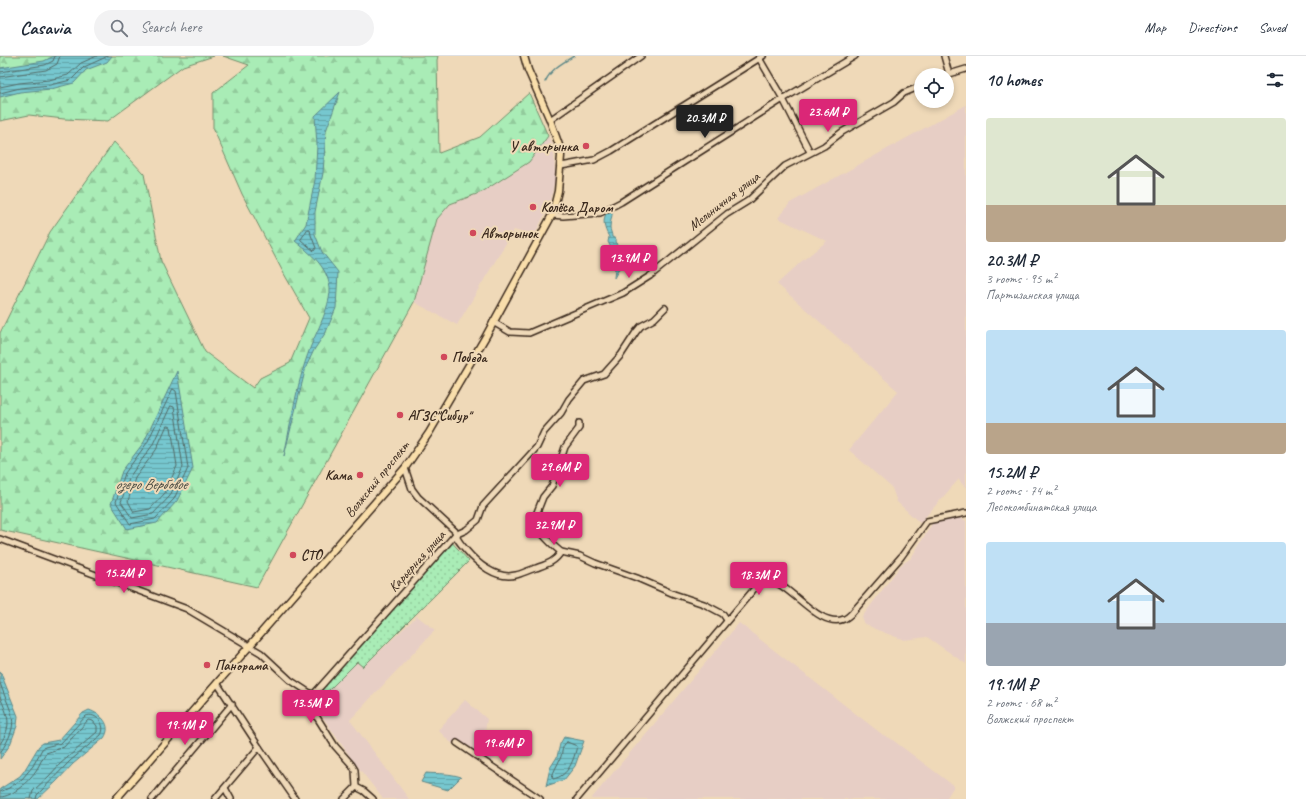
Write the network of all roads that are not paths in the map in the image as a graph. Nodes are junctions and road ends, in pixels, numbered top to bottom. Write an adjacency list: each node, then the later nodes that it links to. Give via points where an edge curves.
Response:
1 (524, 56): 11 (main road, Волжский проспект)
2 (640, 56): 11 (street)
3 (855, 56): 10 (street)
4 (944, 56): 6 (street)
5 (761, 57): 10 (street); 13 (street, via 618,147 594,160)
6 (947, 68)
7 (966, 69): 8 (street)
8 (954, 72)
9 (914, 89): 12 (street, Мельничная улица, via 842,132 824,146)
10 (783, 99): 12 (street); 14 (street, via 612,206 594,213)
11 (550, 120): 13 (main road, Волжский проспект, via 560,148)
12 (810, 152): 16 (street, Мельничная улица, via 785,166 748,200 650,276 623,293 529,333 510,332)
13 (561, 166): 14 (main road, Волжский проспект)
14 (552, 215): 16 (main road, Волжский проспект)
15 (665, 308): 20 (street, Карьерная улица, via 654,319 641,326 604,374 584,381 544,432 537,447 483,506 478,520)
16 (493, 322): 18 (main road, Волжский проспект, via 429,433)
17 (579, 423): 22 (street, via 579,428 565,447 552,486 543,497 534,520 549,542)
18 (405, 468): 20 (street, via 412,489 455,531); 24 (main road, Волжский проспект)
19 (966, 513): 23 (street, via 927,521 901,557 857,608 844,619 836,620 815,613 774,581 765,579)
20 (455, 536): 22 (street, via 482,567 509,576 548,564 557,559); 26 (street, Карьерная улица)
21 (0, 539): 24 (street, via 187,609)
22 (561, 552): 23 (street, via 580,556 704,604 723,614)
23 (727, 620): 40 (street)
24 (249, 647): 25 (main road, Волжский проспект); 26 (street, via 261,653 290,680)
25 (218, 683): 27 (street); 32 (main road, Волжский проспект)
26 (313, 695): 30 (street, via 314,711 335,746 352,766)
27 (232, 704): 29 (street); 33 (street)
28 (457, 743): 39 (street)
29 (259, 747): 31 (street); 36 (street)
30 (356, 787): 37 (street); 38 (street)
31 (224, 788): 34 (street); 35 (street)
32 (116, 799)
33 (152, 799)
34 (215, 799)
35 (231, 799)
36 (295, 799)
37 (344, 799)
38 (373, 799)
39 (540, 799)
40 (577, 799)

